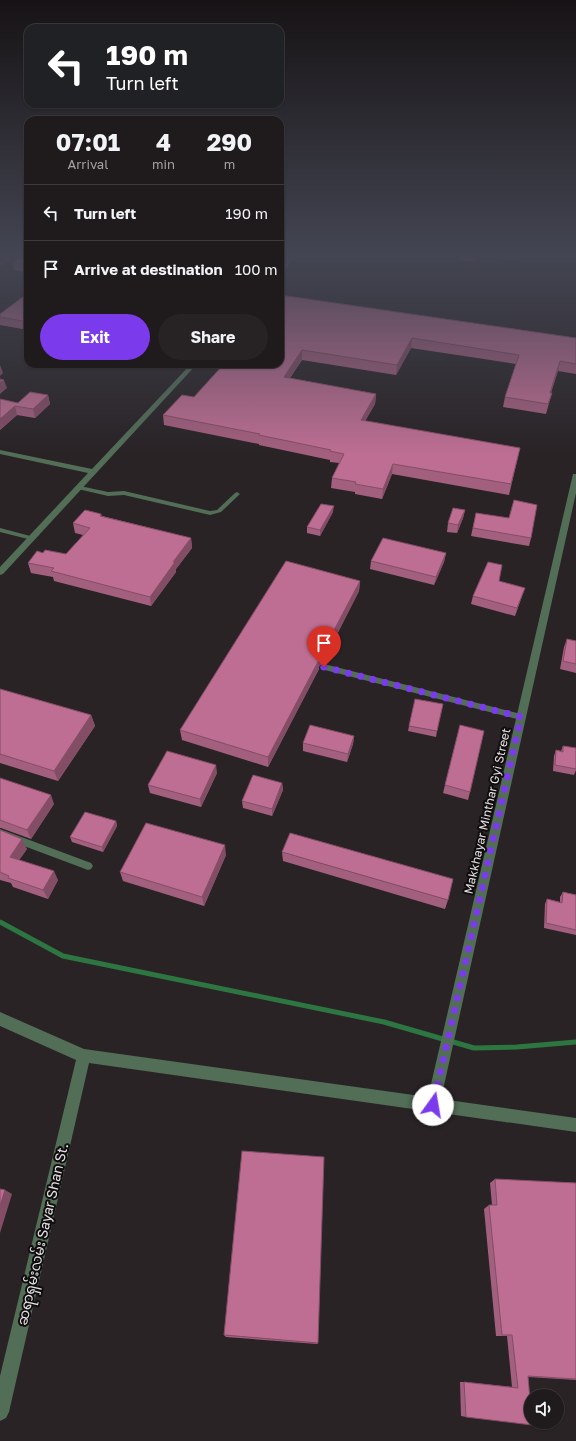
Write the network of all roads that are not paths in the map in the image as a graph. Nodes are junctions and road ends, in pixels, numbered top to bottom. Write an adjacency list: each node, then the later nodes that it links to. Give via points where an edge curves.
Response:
1 (190, 368): 3 (street)
2 (0, 452): 3 (street)
3 (94, 472): 5 (street)
4 (576, 476): 11 (street, Makkhayar Minthar Gyi Street)
5 (80, 488): 6 (lane, via 108,494 124,493 210,513 219,511); 8 (street)
6 (237, 494)
7 (0, 530): 8 (lane)
8 (32, 538): 9 (street)
9 (0, 572)
10 (324, 667): 11 (lane)
11 (521, 717): 16 (street, Makkhayar Minthar Gyi Street)
12 (0, 833): 13 (lane)
13 (88, 866)
14 (0, 1019): 15 (street)
15 (84, 1056): 16 (street); 18 (street, ဆရာရှမ်းလမ်း Sayar Shan St.)
16 (433, 1105): 17 (street)
17 (576, 1125)
18 (0, 1412)

